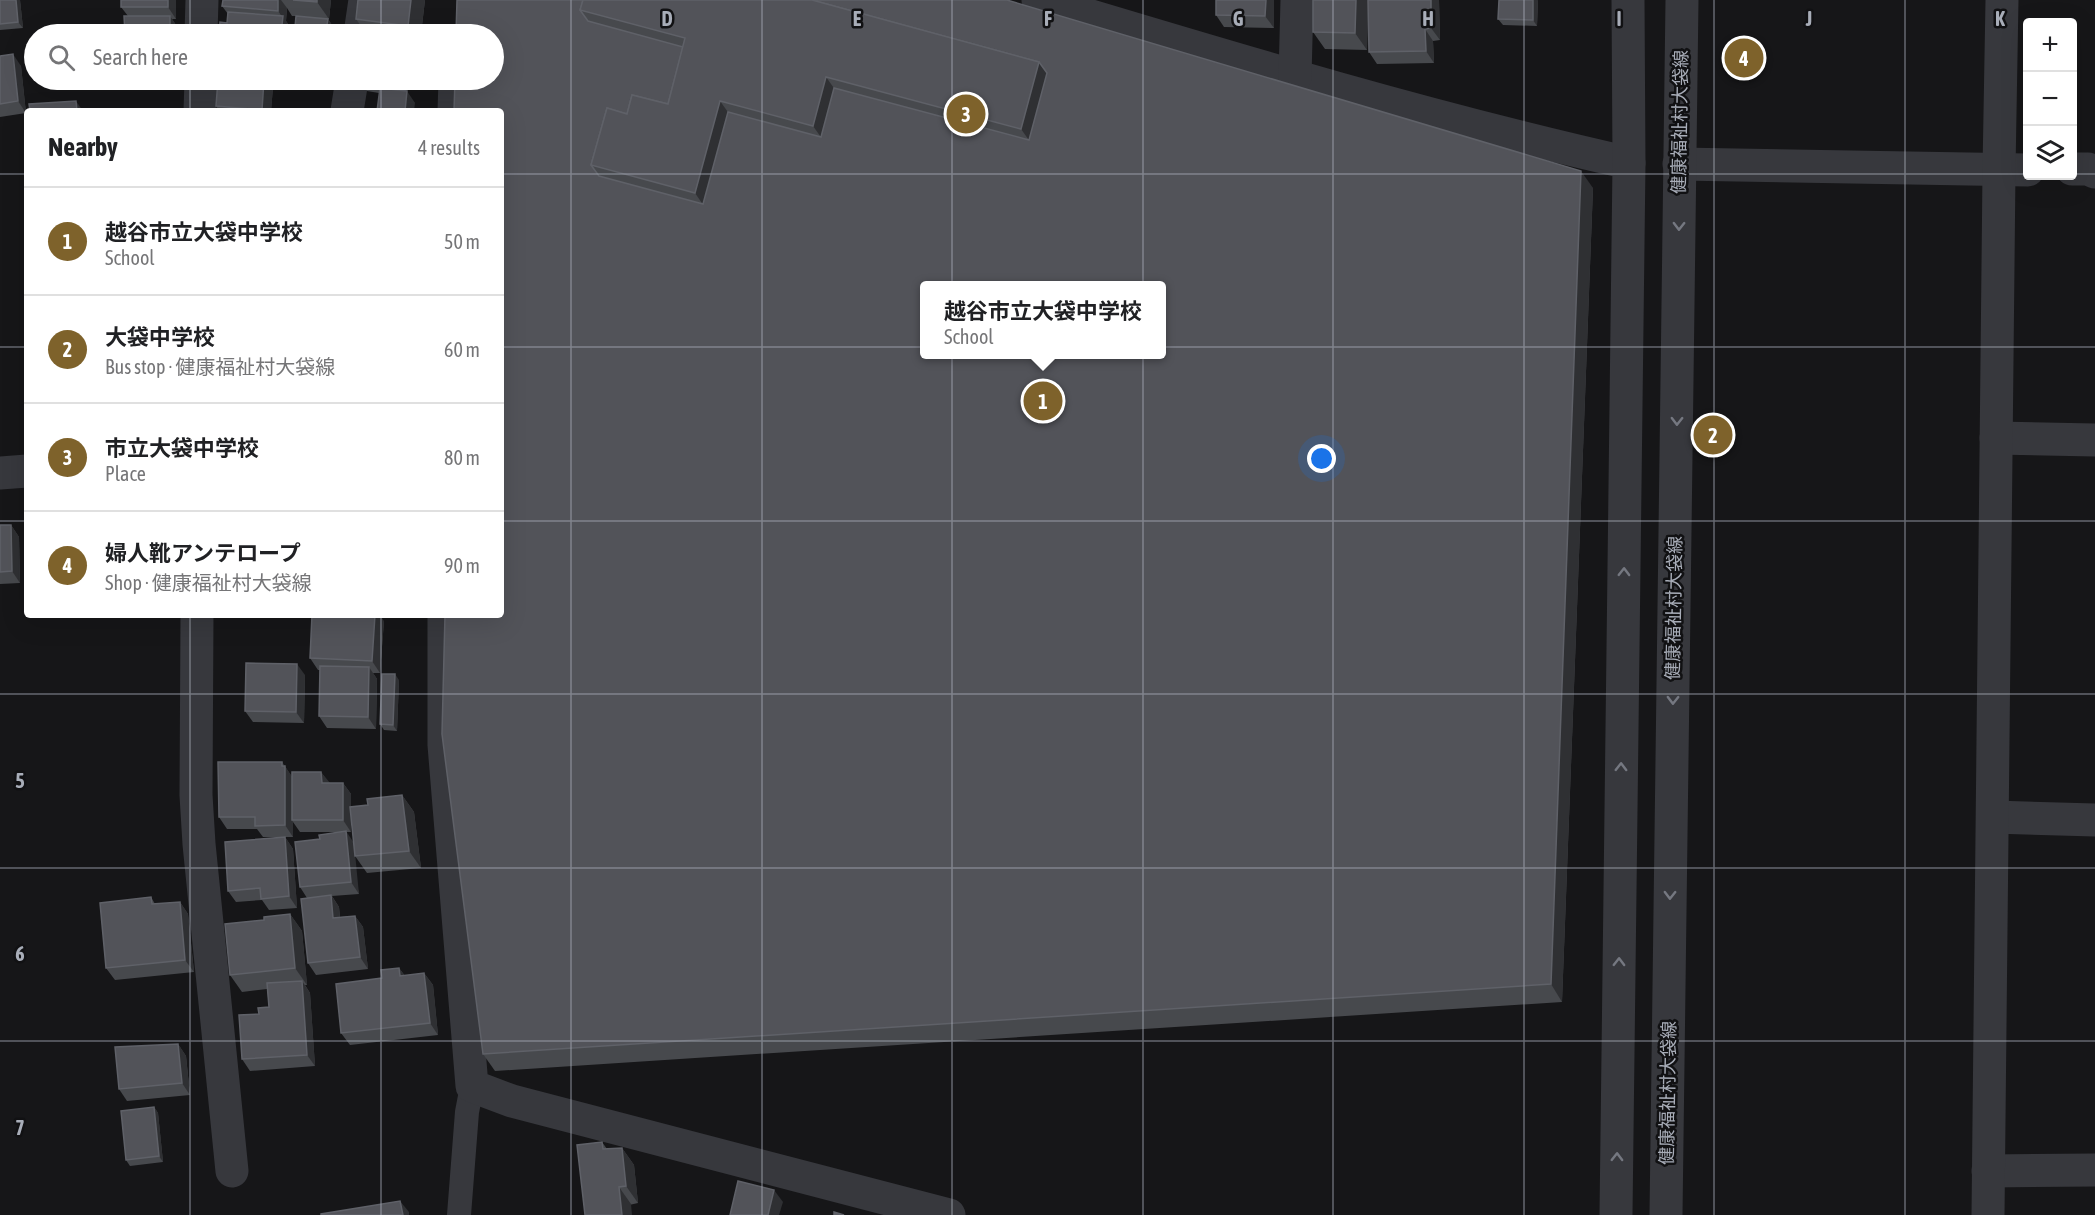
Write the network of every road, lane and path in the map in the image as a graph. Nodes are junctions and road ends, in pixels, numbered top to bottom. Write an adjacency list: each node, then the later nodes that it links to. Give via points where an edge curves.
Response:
1 (202, 0): 9 (street)
2 (365, 0): 10 (street)
3 (1038, 0): 8 (street)
4 (1297, 0): 11 (street)
5 (1628, 0): 18 (street)
6 (1682, 0): 19 (street, 健康福祉村大袋線)
7 (2002, 0): 21 (street)
8 (1100, 9): 11 (street)
9 (201, 24)
10 (361, 24)
11 (1295, 77): 18 (street)
12 (201, 90): 15 (street)
13 (350, 90): 16 (street)
14 (455, 90): 17 (street)
15 (200, 108)
16 (347, 108)
17 (454, 108)
18 (1629, 163): 37 (street, one-way to 18)
19 (1679, 164): 21 (street); 38 (street, 健康福祉村大袋線, one-way to 38)
20 (2077, 169): 22 (street)
21 (2013, 170): 23 (street)
22 (2095, 172)
23 (1996, 438): 24 (street); 29 (street)
24 (2095, 440)
25 (24, 471): 26 (street)
26 (0, 472)
27 (198, 618): 33 (street, via 199,844)
28 (444, 618): 31 (street, via 444,745)
29 (1993, 818): 30 (street); 34 (street)
30 (2095, 820)
31 (472, 1086): 35 (lane); 36 (street, via 512,1101)
32 (2095, 1170): 34 (street)
33 (232, 1171)
34 (1988, 1171): 39 (street)
35 (459, 1215)
36 (949, 1215)
37 (1616, 1215)
38 (1666, 1215)
39 (1988, 1215)

